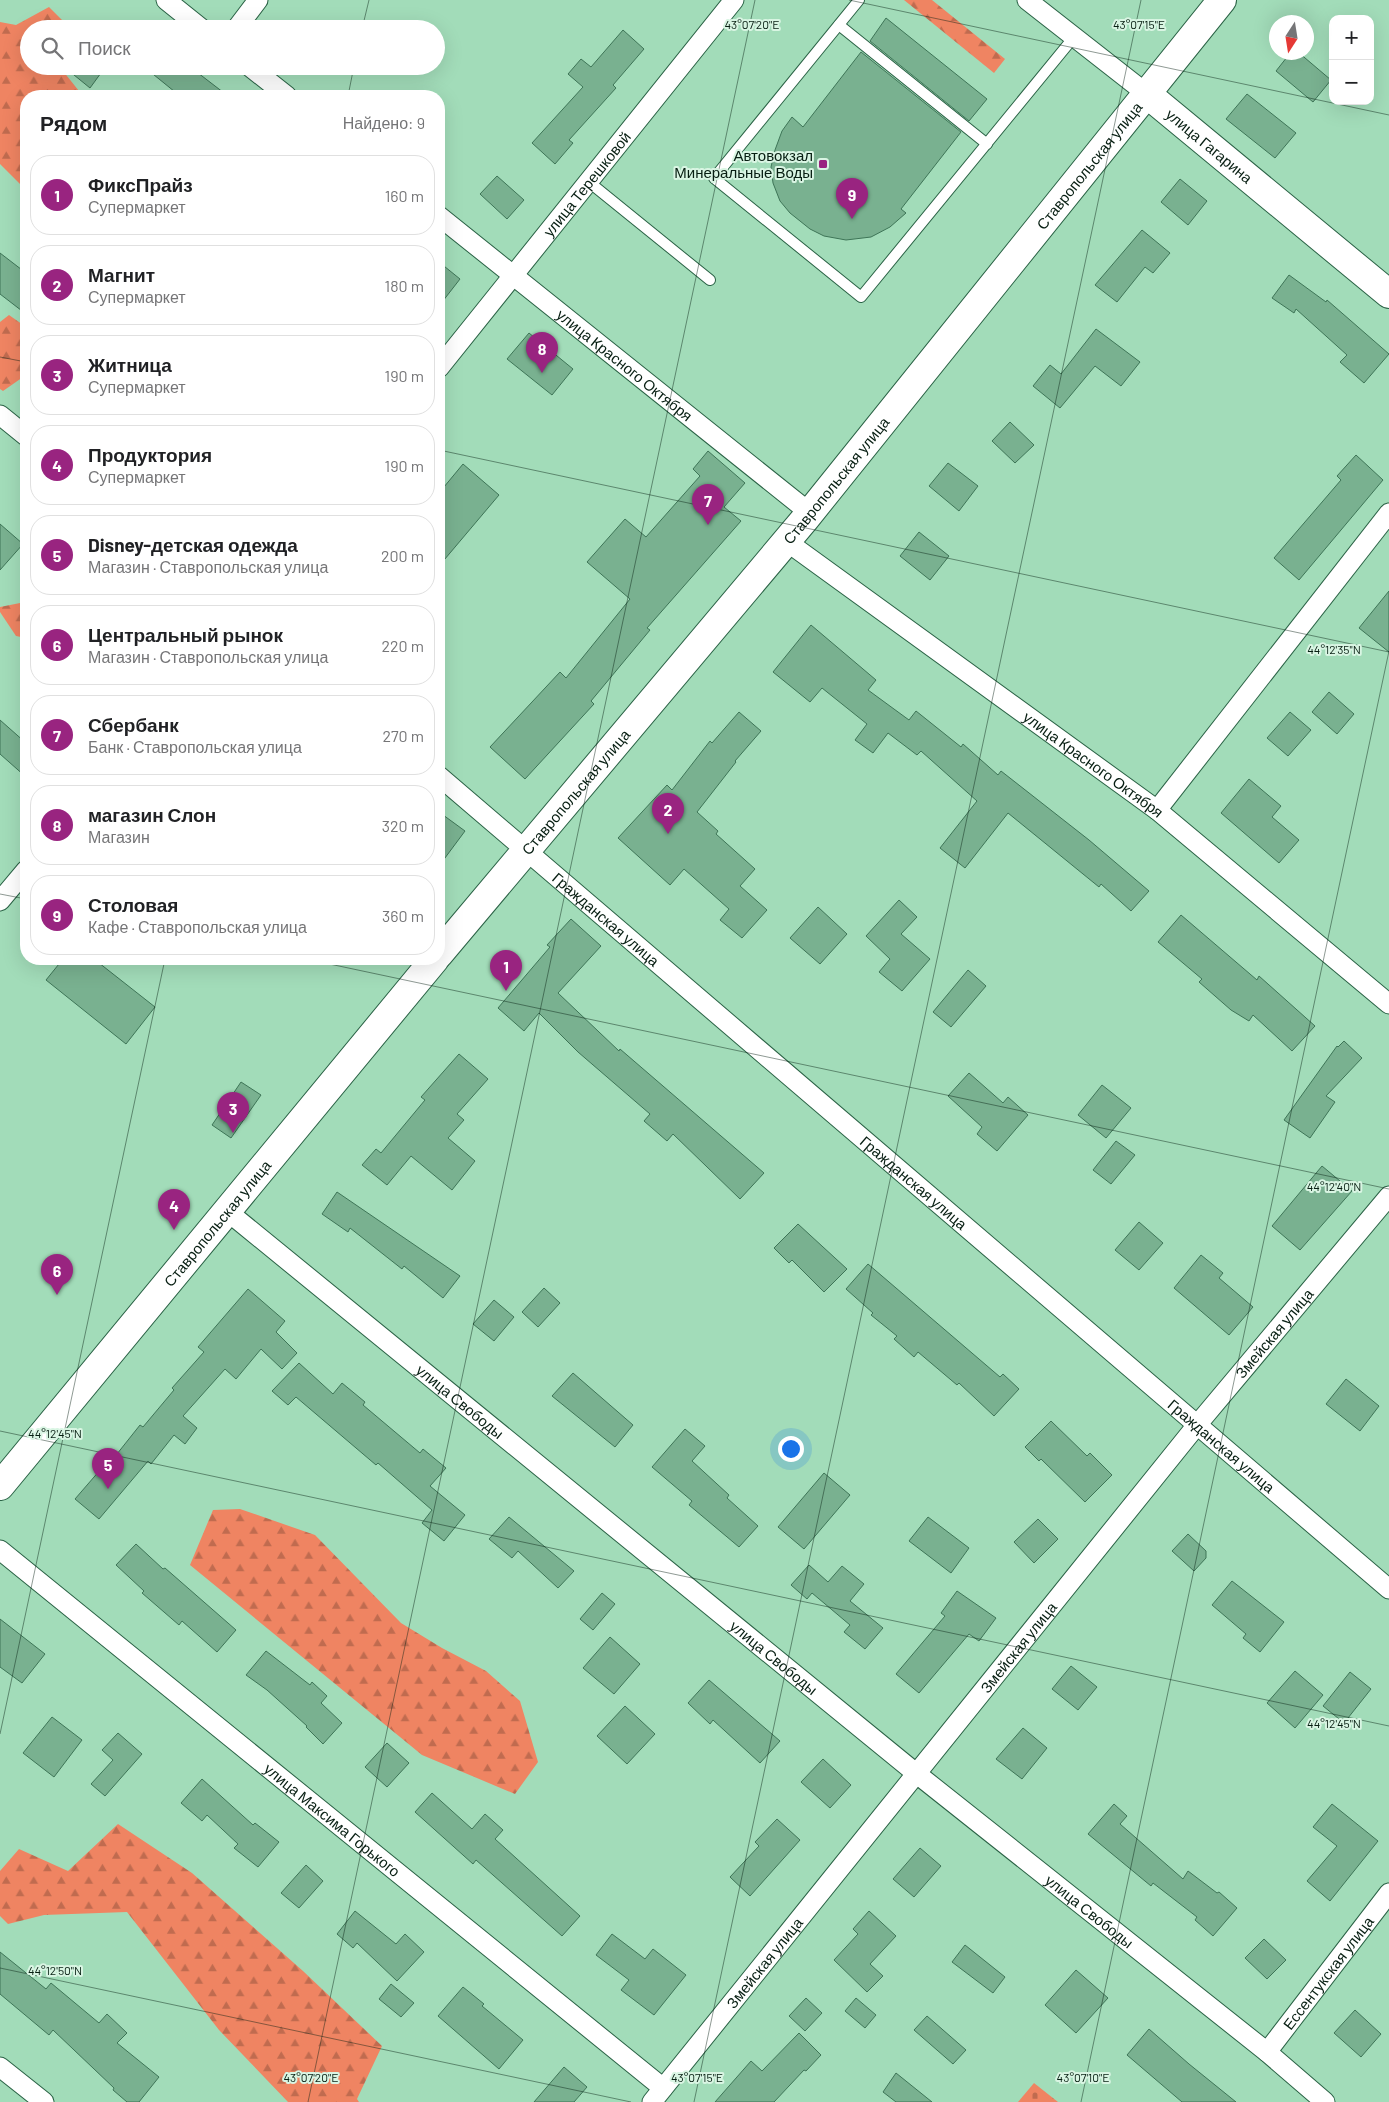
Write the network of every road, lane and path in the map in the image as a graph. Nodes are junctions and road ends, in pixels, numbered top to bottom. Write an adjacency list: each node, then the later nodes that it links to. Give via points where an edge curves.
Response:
1 (166, 0): 7 (street)
2 (258, 0): 8 (street)
3 (734, 0): 15 (street, улица Терешковой)
4 (859, 0): 9 (lane)
5 (1027, 0): 10 (street, улица Гагарина)
6 (1222, 0): 13 (street, Ставропольская улица)
7 (191, 20)
8 (243, 20)
9 (838, 25): 14 (lane); 14 (lane, via 714,178 861,298)
10 (1074, 37): 13 (street, улица Гагарина); 14 (lane)
11 (260, 75): 12 (street)
12 (279, 90)
13 (1146, 94): 19 (street, улица Гагарина); 23 (street, Ставропольская улица)
14 (986, 144)
15 (589, 182): 17 (street, улица Терешковой); 18 (lane)
16 (445, 221): 17 (street, улица Красного Октября)
17 (514, 275): 20 (street, улица Терешковой); 23 (street, улица Красного Октября)
18 (710, 280)
19 (1389, 294)
20 (445, 361)
21 (0, 415): 22 (street)
22 (20, 431)
23 (810, 513): 25 (street, Ставропольская улица)
24 (1389, 513): 27 (street)
25 (786, 541): 27 (street, улица Красного Октября); 28 (street, Ставропольская улица)
26 (445, 781): 28 (street, Гражданская улица)
27 (1157, 810): 33 (street, улица Красного Октября)
28 (525, 850): 31 (street, Ставропольская улица); 36 (street, Гражданская улица)
29 (20, 877): 30 (street)
30 (0, 901)
31 (445, 947)
32 (430, 965): 35 (street, Ставропольская улица)
33 (1389, 1004)
34 (1389, 1196): 36 (street, Змейская улица)
35 (227, 1211): 37 (street, Ставропольская улица); 40 (street, улица Свободы)
36 (1197, 1425): 39 (street, Гражданская улица); 40 (street, Змейская улица)
37 (0, 1486)
38 (0, 1550): 44 (street, улица Максима Горького)
39 (1389, 1589)
40 (917, 1774): 42 (street, улица Свободы); 44 (street, Змейская улица)
41 (1389, 1893): 42 (street, Ессентукская улица)
42 (1267, 2052): 46 (street, улица Свободы)
43 (0, 2067): 45 (street)
44 (658, 2095)
45 (44, 2102)
46 (1325, 2102)

